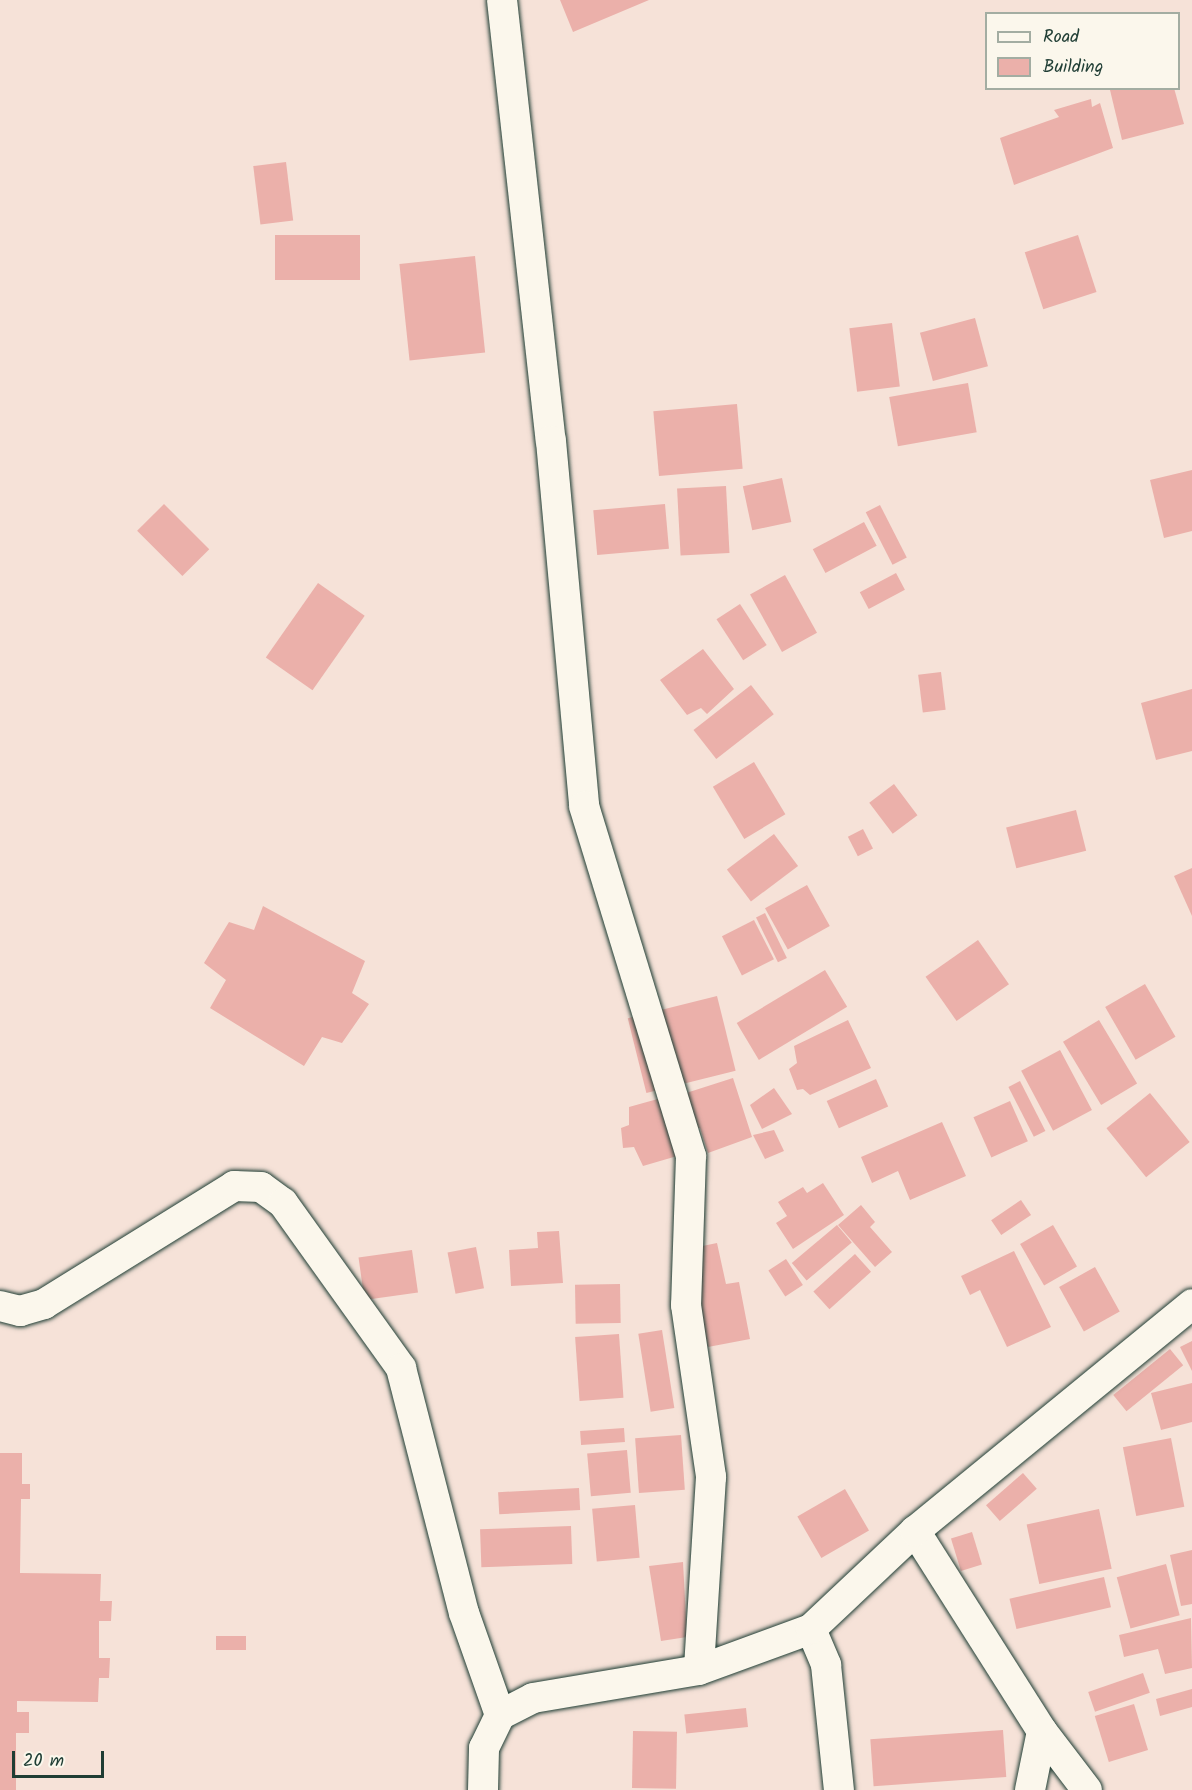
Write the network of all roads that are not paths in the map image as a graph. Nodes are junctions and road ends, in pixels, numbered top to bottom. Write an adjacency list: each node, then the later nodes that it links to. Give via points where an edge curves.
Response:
1 (502, 0): 6 (street, via 550,429 584,806 691,1156 686,1305 711,1477)
2 (1192, 1304): 4 (street)
3 (0, 1306): 7 (street, via 20,1311 44,1304 234,1186 261,1187 284,1203 400,1368 464,1613)
4 (915, 1532): 5 (street); 8 (street)
5 (811, 1629): 6 (street); 10 (street, via 826,1665)
6 (699, 1670): 7 (street, via 533,1698)
7 (500, 1715): 9 (street, via 484,1748)
8 (1042, 1731): 11 (street); 12 (street)
9 (483, 1790)
10 (839, 1790)
11 (1030, 1790)
12 (1088, 1790)

